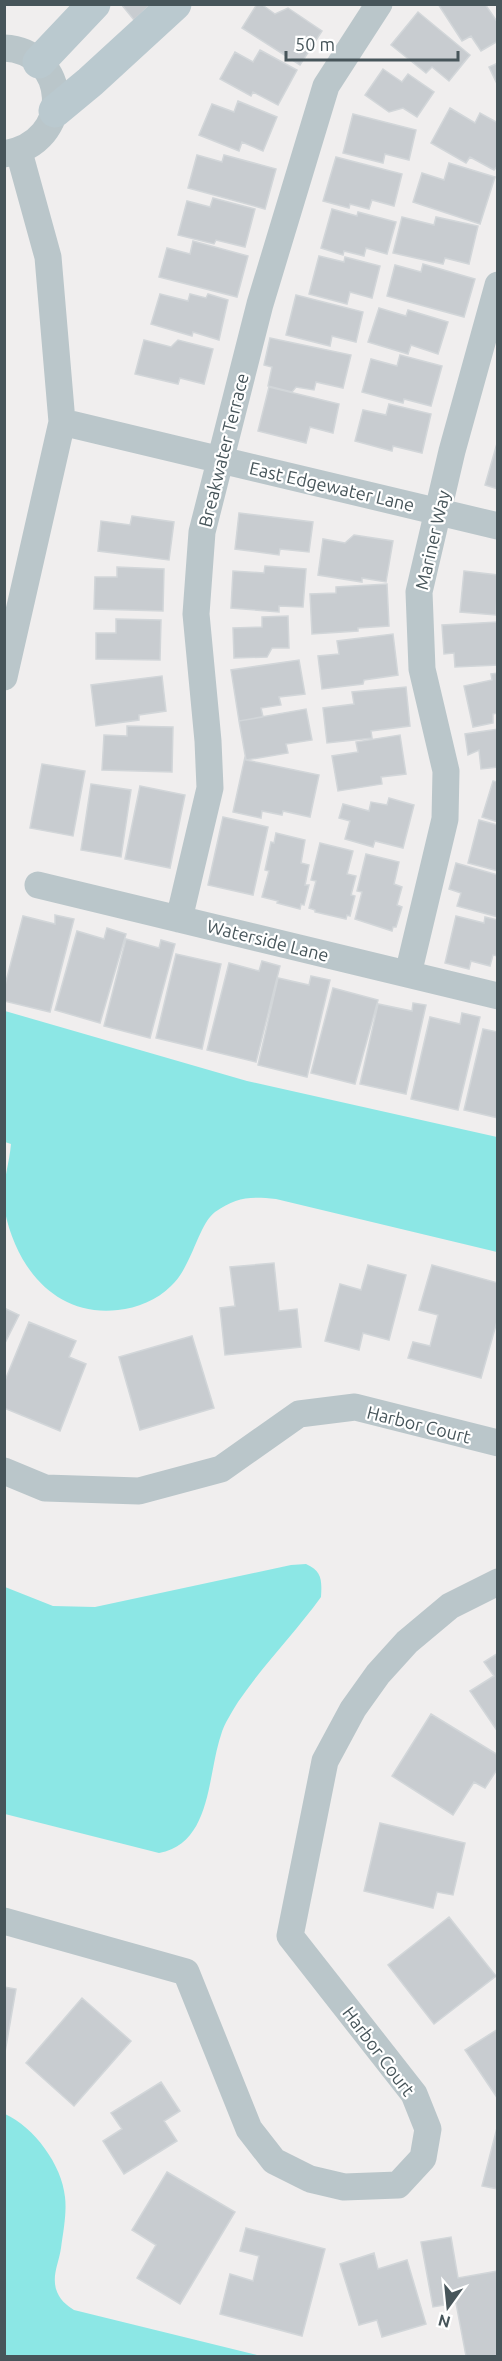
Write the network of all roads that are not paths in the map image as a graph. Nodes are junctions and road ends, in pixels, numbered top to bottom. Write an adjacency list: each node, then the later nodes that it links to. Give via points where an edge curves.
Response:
1 (94, 4): 5 (street)
2 (175, 4): 6 (street)
3 (379, 4): 10 (street, Breakwater Terrace, via 326,86 260,304)
4 (4, 48): 5 (street, via 24,52)
5 (39, 62): 6 (street, via 50,76)
6 (55, 111): 7 (street, via 43,136 32,146)
7 (12, 153): 9 (street, via 48,257)
8 (498, 285): 11 (street, Mariner Way)
9 (62, 422): 10 (street, East Edgewater Lane); 13 (street)
10 (221, 461): 11 (street, East Edgewater Lane); 15 (street, Breakwater Terrace, via 202,532 196,614 210,788)
11 (438, 510): 12 (street, East Edgewater Lane); 16 (street, Mariner Way, via 419,592 422,669 446,771 445,819)
12 (498, 526)
13 (6, 661)
14 (38, 885): 15 (street, Waterside Lane)
15 (179, 919): 16 (street, Waterside Lane)
16 (408, 974): 17 (street, Waterside Lane)
17 (498, 996)
18 (498, 1443): 19 (street, Harbor Court, via 355,1407 299,1414 221,1468 139,1491 45,1488)
19 (4, 1471)
20 (498, 1582): 21 (street, Harbor Court, via 450,1606 407,1642 353,1709 325,1761 290,1936 414,2094 428,2129 423,2158 398,2185 344,2187 310,2179 274,2162 249,2130 186,1972)
21 (4, 1922)

